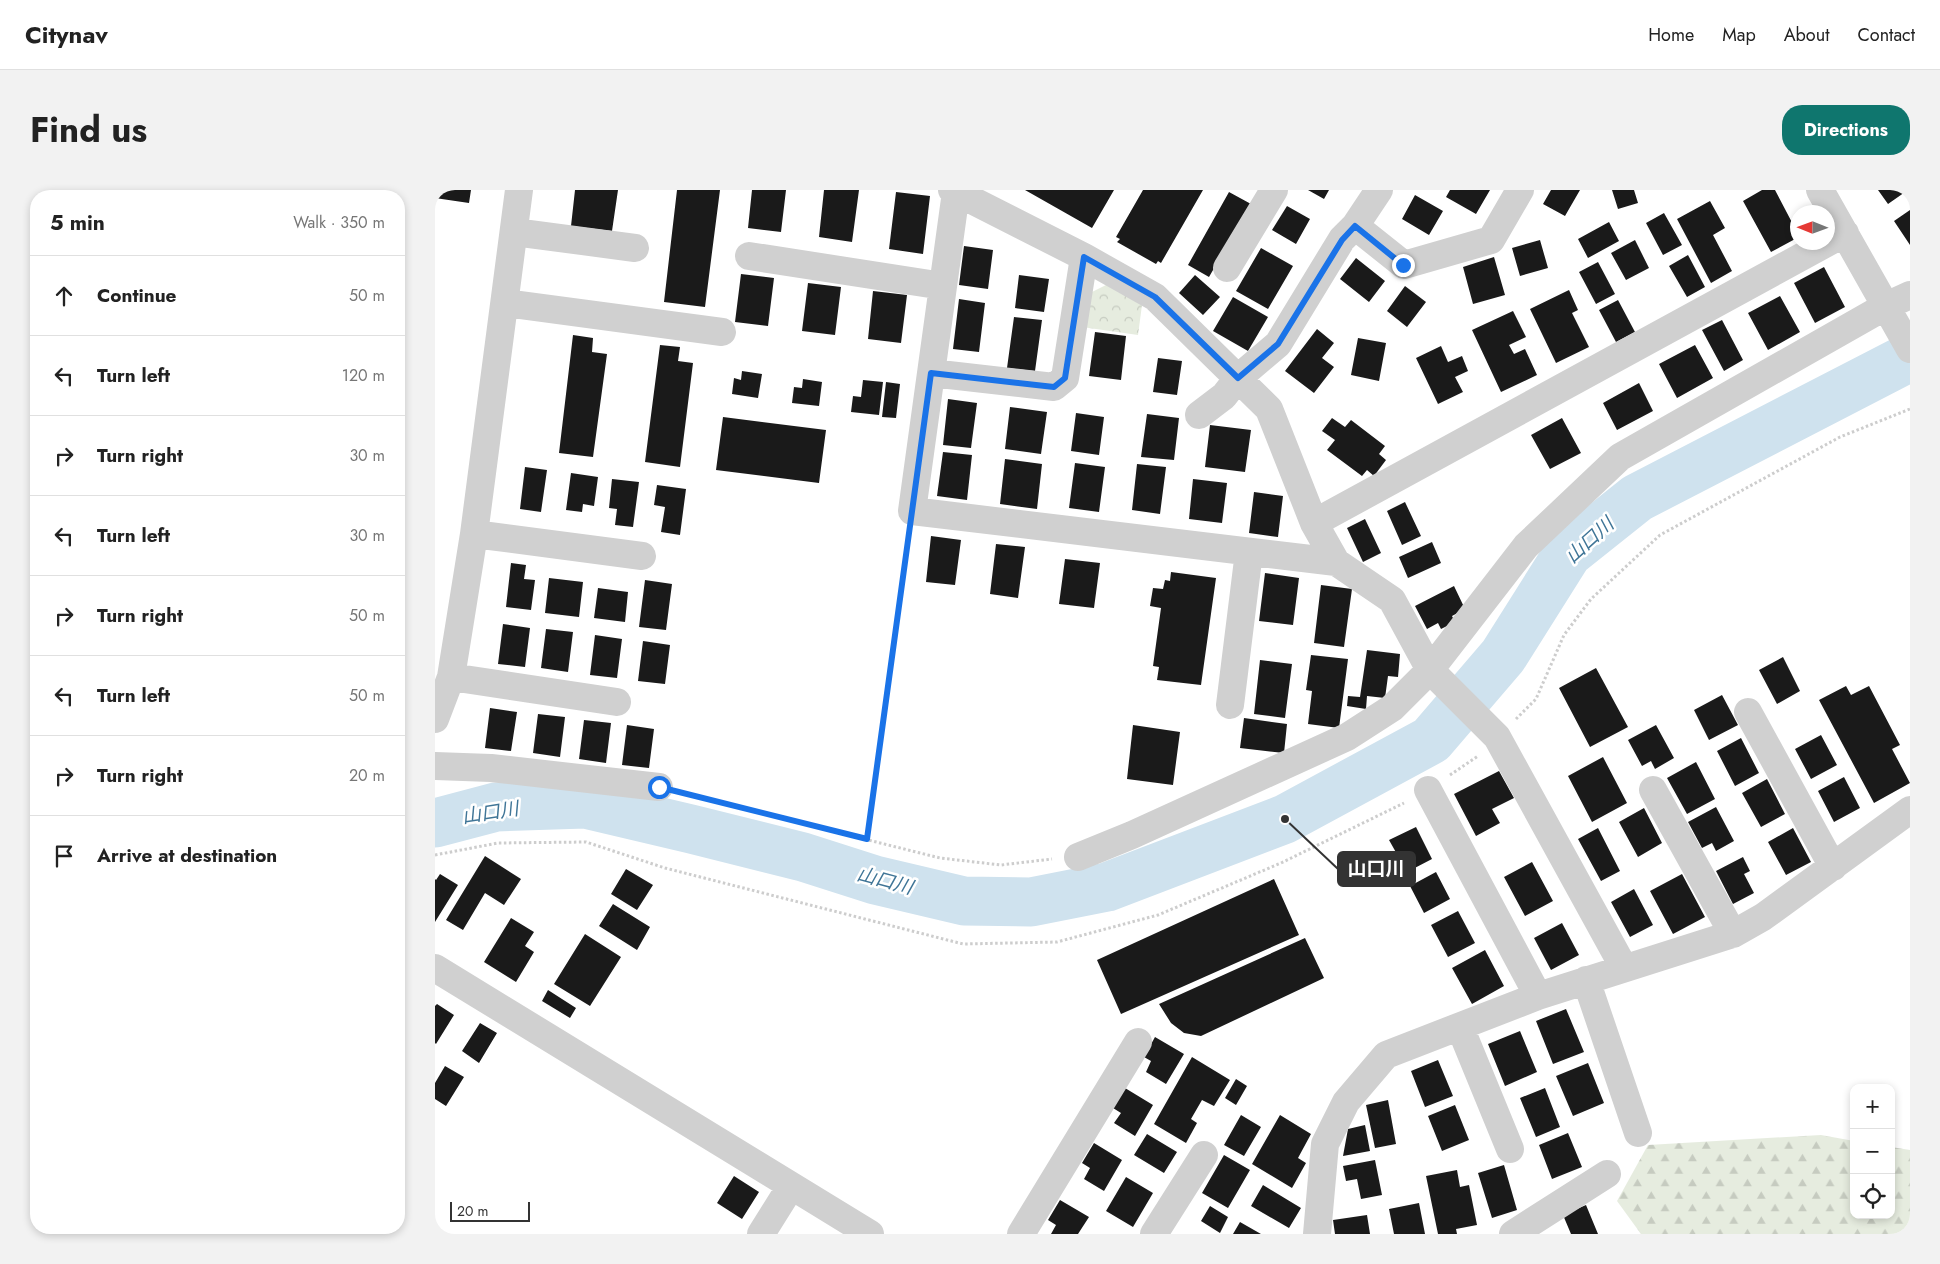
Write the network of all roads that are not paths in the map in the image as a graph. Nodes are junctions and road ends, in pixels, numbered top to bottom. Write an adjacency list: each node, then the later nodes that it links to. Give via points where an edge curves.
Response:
1 (519, 190): 8 (street)
2 (1274, 190): 13 (street)
3 (1379, 190): 7 (street)
4 (1520, 190): 7 (street, via 1491,240 1403,265)
5 (1820, 190): 9 (street)
6 (954, 191): 12 (street); 14 (street)
7 (1355, 226): 20 (street, via 1342,240 1278,344)
8 (514, 232): 10 (street); 16 (street)
9 (1845, 233): 15 (street); 22 (street)
10 (635, 248)
11 (749, 256): 14 (street)
12 (1084, 257): 19 (street, via 1065,378 1054,387); 20 (street, via 1155,297)
13 (1227, 268)
14 (943, 286): 19 (street)
15 (1898, 301): 18 (street); 27 (street, via 1620,457 1526,546)
16 (505, 303): 17 (street); 23 (street)
17 (722, 332)
18 (1910, 349)
19 (931, 373): 24 (street, via 912,511)
20 (1238, 378): 21 (street, via 1224,396); 22 (street, via 1269,409)
21 (1199, 415)
22 (1314, 523): 26 (street)
23 (474, 534): 25 (street); 28 (street)
24 (1249, 552): 26 (street); 30 (street)
25 (642, 556)
26 (1336, 562): 27 (street, via 1392,600)
27 (1430, 670): 38 (street, via 1392,708 1347,737); 42 (street, via 1497,737)
28 (451, 677): 29 (street); 32 (street)
29 (617, 702)
30 (1230, 705)
31 (1748, 712): 39 (street)
32 (435, 719)
33 (435, 766): 34 (street, via 491,768)
34 (659, 787)
35 (1428, 790): 44 (street)
36 (1653, 790): 40 (street)
37 (1910, 810): 39 (street)
38 (1078, 857)
39 (1833, 867): 40 (street, via 1763,917)
40 (1733, 934): 42 (street)
41 (435, 968): 51 (street)
42 (1624, 968): 43 (street)
43 (1586, 980): 44 (street); 47 (street)
44 (1538, 996): 45 (street)
45 (1460, 1027): 48 (street); 56 (street, via 1386,1055 1346,1102 1325,1144)
46 (1138, 1042): 54 (street)
47 (1638, 1133)
48 (1510, 1149)
49 (1204, 1155): 55 (street)
50 (1607, 1174): 57 (street)
51 (791, 1186): 52 (street); 53 (street)
52 (761, 1234)
53 (870, 1234)
54 (1021, 1234)
55 (1154, 1234)
56 (1317, 1234)
57 (1513, 1234)

